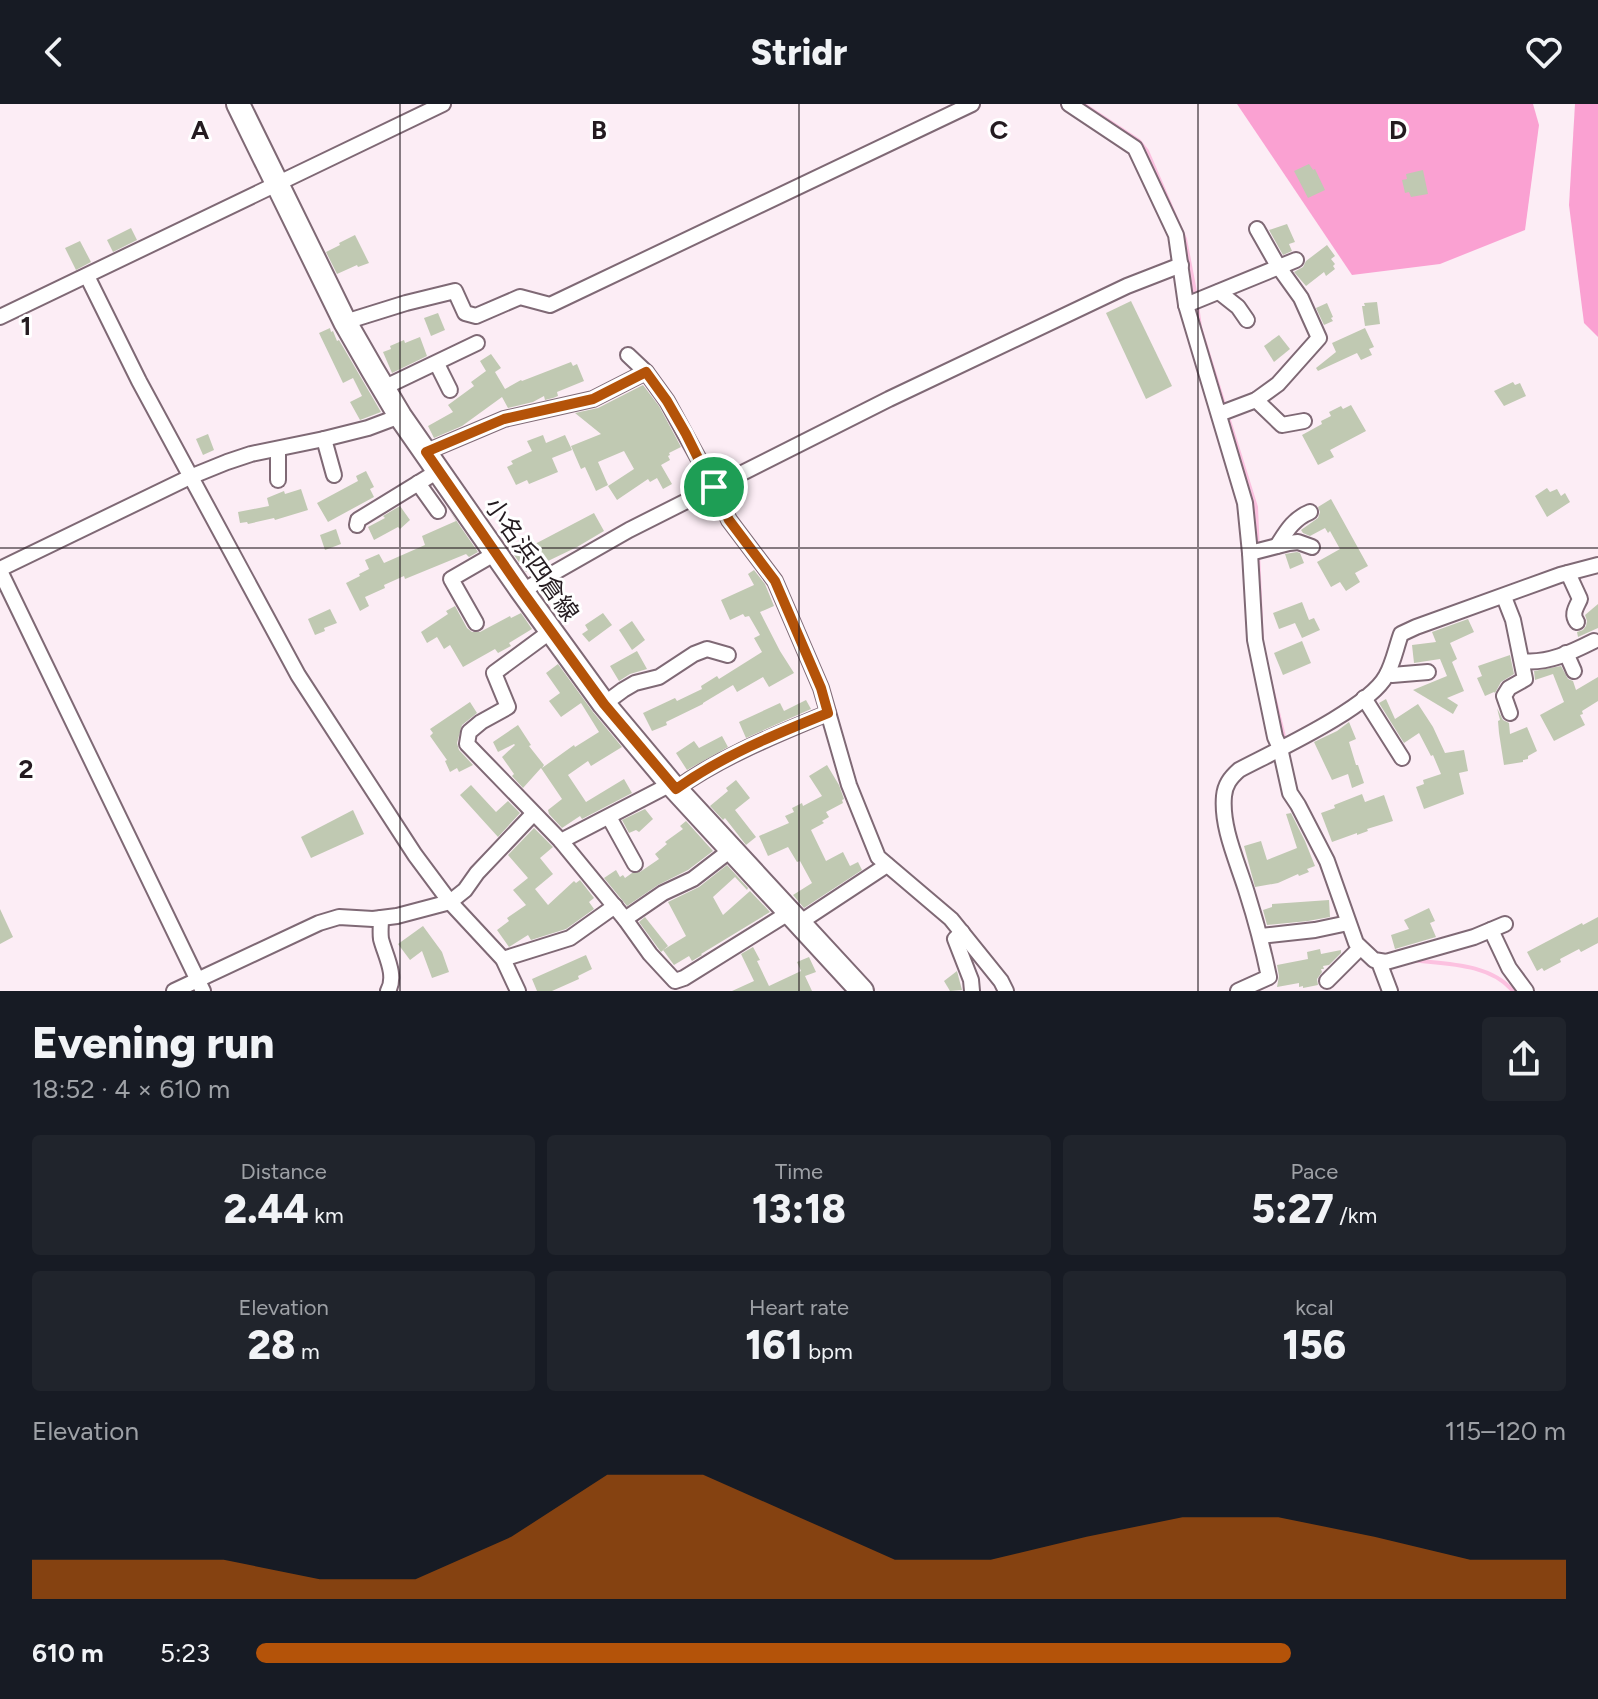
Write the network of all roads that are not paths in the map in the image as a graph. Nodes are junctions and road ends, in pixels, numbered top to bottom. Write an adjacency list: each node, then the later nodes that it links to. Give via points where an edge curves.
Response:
1 (238, 104): 5 (main road, 小名浜四倉線)
2 (443, 104): 5 (street)
3 (972, 104): 15 (street, via 550,305 520,297 476,316 465,313 455,291)
4 (1069, 104): 8 (street, via 1135,148 1176,235)
5 (278, 185): 10 (street); 15 (main road, 小名浜四倉線)
6 (1257, 229): 9 (street)
7 (1296, 260): 9 (street)
8 (1181, 265): 12 (street); 33 (street, via 959,365)
9 (1278, 266): 11 (street); 22 (street, via 1301,298 1319,338 1278,384)
10 (87, 276): 13 (street); 30 (street)
11 (1219, 292): 12 (street); 14 (street)
12 (1193, 302): 23 (street)
13 (0, 317)
14 (1247, 320)
15 (345, 322): 20 (main road, 小名浜四倉線)
16 (477, 343): 18 (street)
17 (628, 355): 19 (street)
18 (437, 364): 20 (street); 21 (street)
19 (646, 372): 28 (street, via 593,399 504,419); 33 (street)
20 (383, 388): 24 (main road, 小名浜四倉線)
21 (450, 390)
22 (1256, 400): 23 (street); 25 (street, via 1282,425)
23 (1224, 412): 38 (street)
24 (400, 416): 26 (street); 28 (main road, 小名浜四倉線)
25 (1304, 421)
26 (324, 439): 27 (street); 29 (street)
27 (278, 449): 30 (street); 31 (street)
28 (432, 462): 32 (street); 39 (main road, 小名浜四倉線)
29 (334, 475)
30 (190, 477): 41 (street); 68 (street, via 298,675)
31 (278, 480)
32 (418, 483): 34 (street); 36 (street)
33 (714, 487): 43 (street); 57 (street, via 729,520 775,581)
34 (438, 511)
35 (1310, 512): 38 (street)
36 (357, 525)
37 (1312, 547): 38 (street, via 1298,542)
38 (1262, 550): 59 (street, via 1257,651 1275,737)
39 (496, 553): 43 (main road, 小名浜四倉線); 46 (street, via 451,579)
40 (1598, 565): 42 (street)
41 (0, 570): 82 (street)
42 (1568, 573): 44 (street); 45 (street, via 1580,599 1573,612)
43 (522, 591): 47 (main road, 小名浜四倉線)
44 (1504, 597): 51 (street); 54 (street, via 1401,634)
45 (1577, 622)
46 (476, 623)
47 (551, 631): 56 (main road, 小名浜四倉線); 62 (street, via 494,673 508,707 469,732 467,744)
48 (1594, 641): 49 (street)
49 (1566, 653): 51 (street, via 1546,661); 52 (street)
50 (728, 655): 56 (street, via 707,649 694,654)
51 (1522, 661): 58 (street, via 1525,679 1504,696)
52 (1574, 671)
53 (1428, 672): 54 (street)
54 (1388, 673): 55 (street)
55 (1364, 698): 59 (street); 60 (street)
56 (604, 704): 61 (main road, 小名浜四倉線)
57 (828, 713): 61 (street, via 764,739); 67 (street, via 849,785 878,857)
58 (1510, 713)
59 (1284, 746): 73 (street, via 1290,793 1327,861); 75 (street, via 1239,770 1225,787 1223,799 1226,825)
60 (1402, 758)
61 (673, 787): 63 (street); 65 (main road, 小名浜四倉線)
62 (533, 814): 64 (street); 68 (street)
63 (609, 817): 64 (street); 66 (street)
64 (561, 841): 69 (street)
65 (732, 849): 71 (main road, 小名浜四倉線); 72 (street)
66 (635, 864)
67 (887, 865): 71 (street); 74 (street)
68 (450, 902): 70 (street); 77 (street)
69 (615, 906): 72 (street); 77 (street, via 570,938)
70 (381, 918): 82 (street, via 339,917 319,923); 85 (street, via 392,979)
71 (795, 918): 81 (street); 83 (main road, 小名浜四倉線)
72 (625, 919): 81 (street, via 675,981)
73 (1348, 923): 75 (street); 76 (street)
74 (962, 932): 87 (street, via 955,939); 88 (street)
75 (1261, 936): 80 (street)
76 (1360, 948): 78 (street); 79 (street)
77 (503, 959): 86 (street)
78 (1392, 960): 90 (street); 91 (street, via 1498,927 1509,968)
79 (1327, 981)
80 (1270, 984): 89 (street)
81 (687, 985)
82 (200, 986): 84 (street)
83 (856, 989)
84 (174, 991)
85 (388, 991)
86 (518, 991)
87 (972, 991)
88 (1006, 991)
89 (1238, 991)
90 (1390, 991)
91 (1526, 991)

